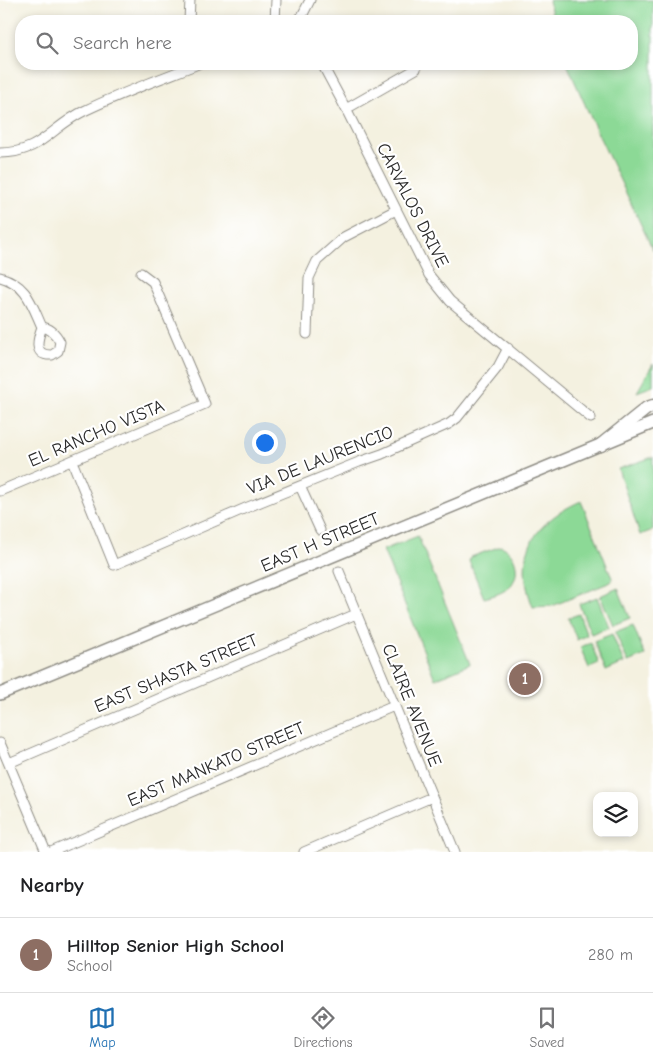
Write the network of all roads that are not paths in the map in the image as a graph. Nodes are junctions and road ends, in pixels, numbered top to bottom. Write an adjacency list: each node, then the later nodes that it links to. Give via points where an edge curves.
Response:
1 (190, 0): 4 (street)
2 (276, 0): 5 (street)
3 (310, 0): 6 (street)
4 (189, 15)
5 (275, 15)
6 (302, 15)
7 (178, 70): 11 (street)
8 (183, 70): 11 (street)
9 (325, 70): 12 (street, CARVALOS DRIVE)
10 (414, 70): 12 (street)
11 (175, 73): 13 (street, via 82,112 28,149)
12 (346, 109): 14 (street, CARVALOS DRIVE)
13 (0, 154)
14 (396, 210): 18 (street, via 344,237 317,261 309,278); 19 (street, CARVALOS DRIVE, via 431,278 450,301)
15 (141, 273): 24 (street, EL RANCHO VISTA, via 153,282 205,404)
16 (0, 277): 17 (street, via 24,290)
17 (42, 327)
18 (307, 334)
19 (508, 348): 21 (street, CARVALOS DRIVE); 25 (street, VIA DE LAURENCIO, via 498,367 449,424)
20 (653, 406): 23 (highway)
21 (591, 418)
22 (653, 423): 23 (main road, EAST H STREET)
23 (601, 444): 30 (main road, EAST H STREET)
24 (72, 461): 25 (street, VIA DE LAURENCIO, via 114,565); 26 (street, EL RANCHO VISTA)
25 (300, 486): 27 (street)
26 (0, 491)
27 (320, 530)
28 (338, 571): 29 (street, CLAIRE AVENUE)
29 (356, 614): 31 (street, CLAIRE AVENUE); 33 (street, EAST SHASTA STREET)
30 (0, 694)
31 (394, 706): 34 (street, CLAIRE AVENUE); 36 (street, EAST MANKATO STREET)
32 (0, 743): 33 (street)
33 (9, 763): 35 (street)
34 (432, 797): 37 (street); 38 (street, CLAIRE AVENUE)
35 (46, 852)
36 (51, 852)
37 (304, 852)
38 (455, 852)

